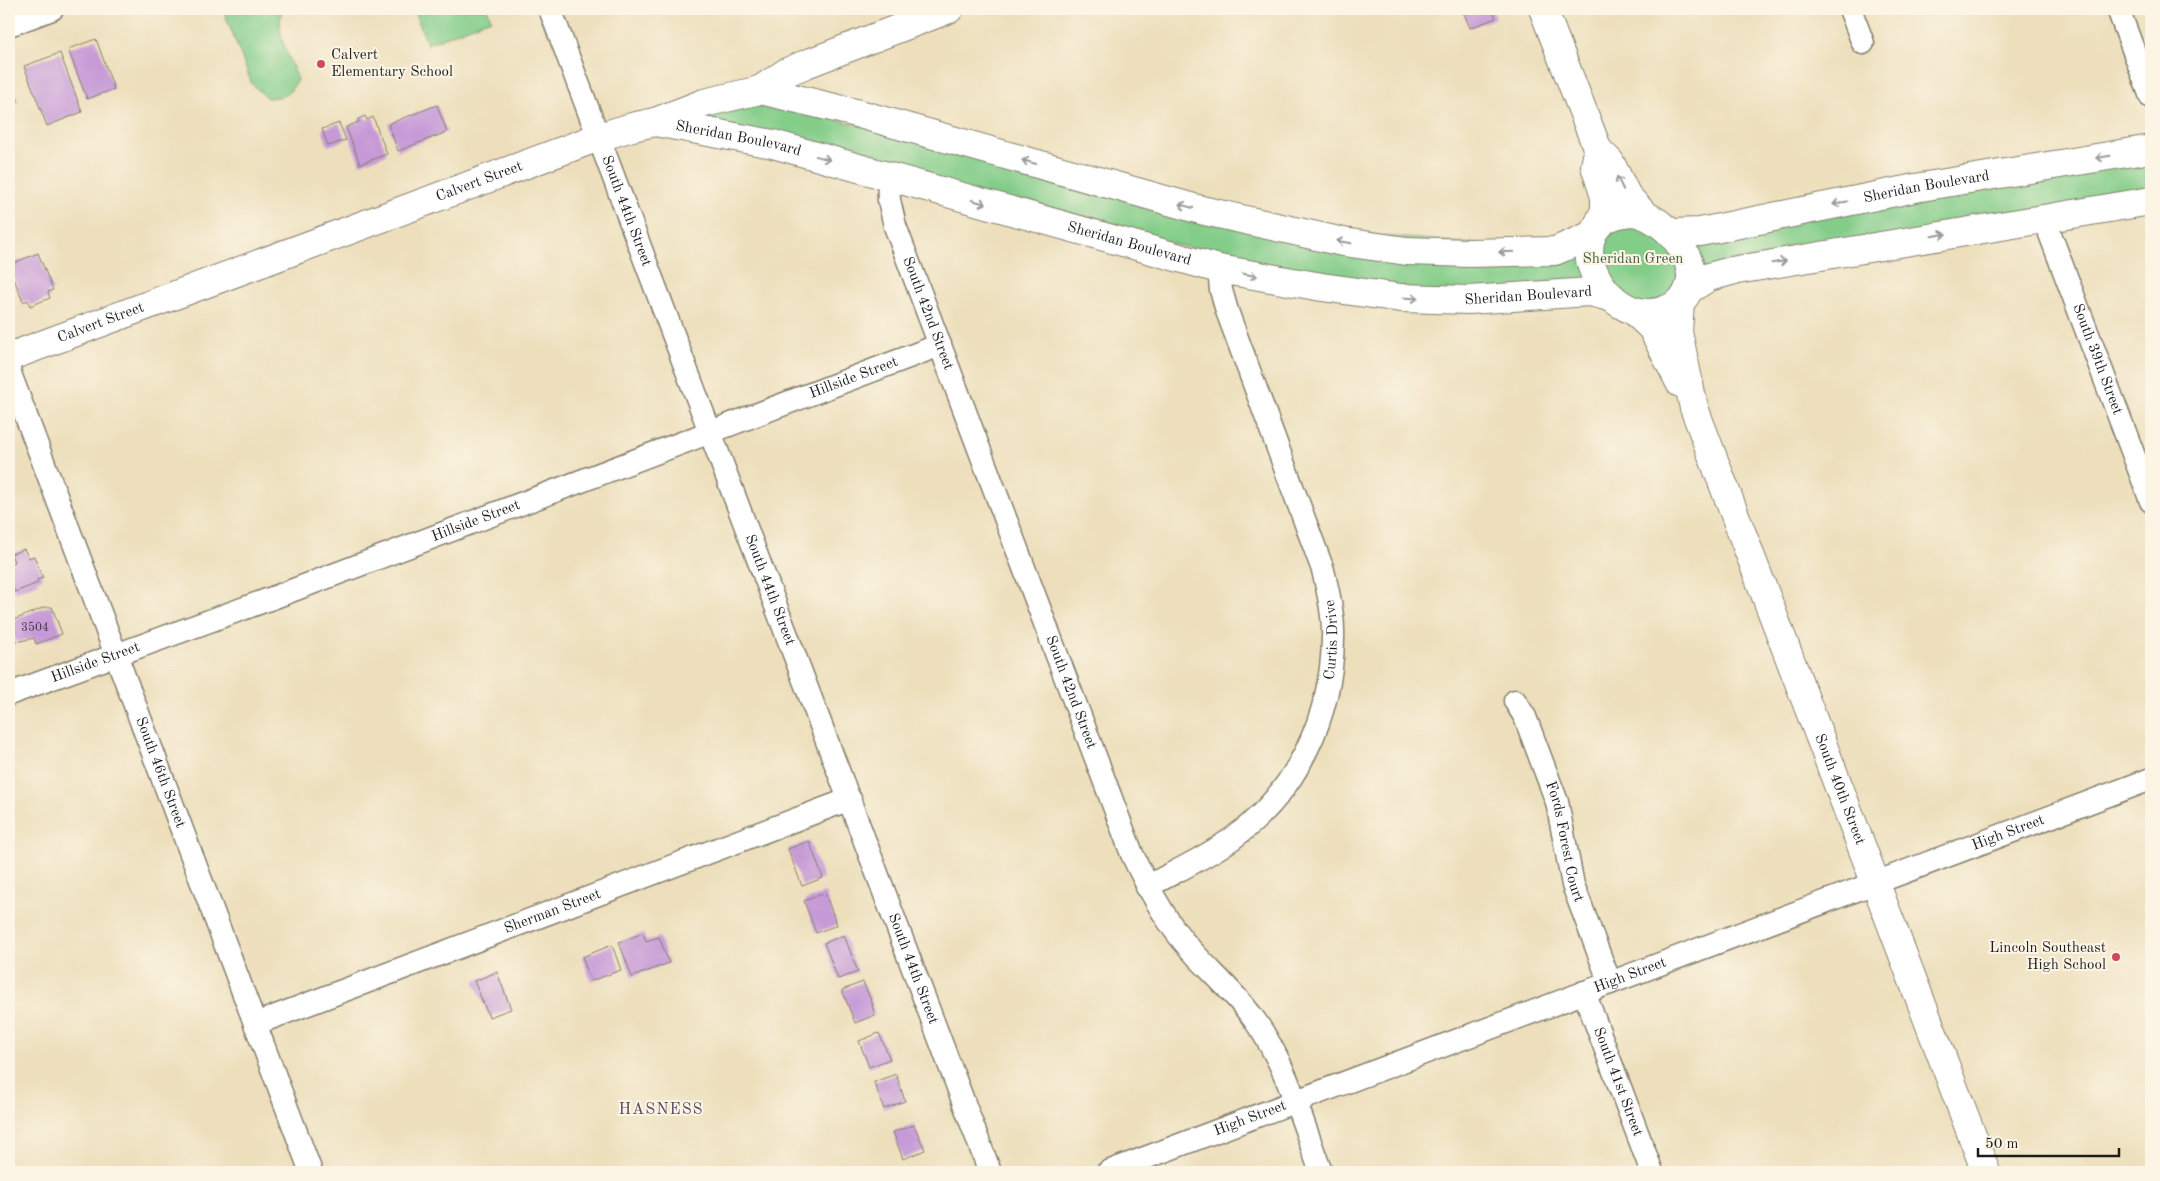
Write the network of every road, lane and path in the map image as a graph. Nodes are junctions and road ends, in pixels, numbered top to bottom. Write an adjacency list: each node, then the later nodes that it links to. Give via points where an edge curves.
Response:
1 (52, 9): 7 (street)
2 (550, 9): 12 (street, South 44th Street)
3 (949, 9): 9 (main road, Calvert Street, via 787,72)
4 (1543, 9): 14 (main road)
5 (1850, 9): 8 (street)
6 (2118, 9): 10 (street)
7 (9, 25)
8 (1863, 43)
9 (760, 90): 11 (main road, Calvert Street, via 704,103); 19 (main road, one-way to 9, via 1554,250 1408,251 1343,242 1202,210)
10 (2151, 97)
11 (656, 122): 12 (main road, Calvert Street); 15 (main road, Sheridan Boulevard, one-way to 15, via 774,144)
12 (599, 137): 25 (main road, Calvert Street); 28 (street, South 44th Street)
13 (2151, 149): 20 (main road, Sheridan Boulevard, one-way to 20, via 1915,188 1700,232)
14 (1598, 150): 17 (main road, one-way to 14, via 1627,196 1610,162); 19 (main road, via 1595,166 1604,210)
15 (888, 176): 21 (main road, Sheridan Boulevard, one-way to 21); 24 (street, South 42nd Street, via 895,226)
16 (2151, 201): 18 (main road)
17 (1644, 214): 19 (main road, via 1616,214); 20 (main road)
18 (2044, 218): 22 (main road, one-way to 18, via 1709,278 1731,271); 29 (street, South 39th Street)
19 (1595, 230): 23 (main road, via 1588,247 1590,262 1601,286)
20 (1672, 233): 22 (main road, via 1688,258 1690,269)
21 (1219, 269): 23 (main road, Sheridan Boulevard, one-way to 23, via 1401,298 1488,299 1590,292); 36 (street, Curtis Drive, via 1227,311 1323,570 1334,636 1331,673 1324,709 1300,765 1262,814 1214,851)
22 (1684, 296): 23 (main road, via 1658,312); 27 (main road, South 40th Street, via 1678,332)
23 (1623, 304): 27 (main road, South 40th Street, via 1652,328)
24 (940, 345): 28 (street, Hillside Street); 36 (street, South 42nd Street)
25 (9, 357)
26 (9, 372): 30 (street, South 46th Street)
27 (1694, 408): 35 (main road, South 40th Street)
28 (711, 431): 30 (street, Hillside Street); 34 (street, South 44th Street)
29 (2151, 501)
30 (115, 654): 31 (street, Hillside Street); 39 (street, South 46th Street)
31 (9, 694)
32 (1515, 701): 37 (street, Fords Forest Court, via 1525,717 1557,802 1573,885)
33 (2151, 779): 35 (street, High Street)
34 (850, 799): 39 (street, Sherman Street); 42 (street, South 44th Street)
35 (1876, 883): 37 (street, High Street); 46 (main road, South 40th Street)
36 (1147, 887): 40 (street, South 42nd Street, via 1180,937 1232,991 1256,1023 1277,1058)
37 (1610, 983): 38 (street, High Street)
38 (1584, 992): 40 (street, High Street); 45 (street, South 41st Street)
39 (255, 1024): 41 (street, South 46th Street)
40 (1294, 1102): 43 (street, High Street); 44 (street, South 42nd Street)
41 (311, 1172)
42 (990, 1172)
43 (1108, 1172)
44 (1321, 1172)
45 (1652, 1172)
46 (1986, 1172)

